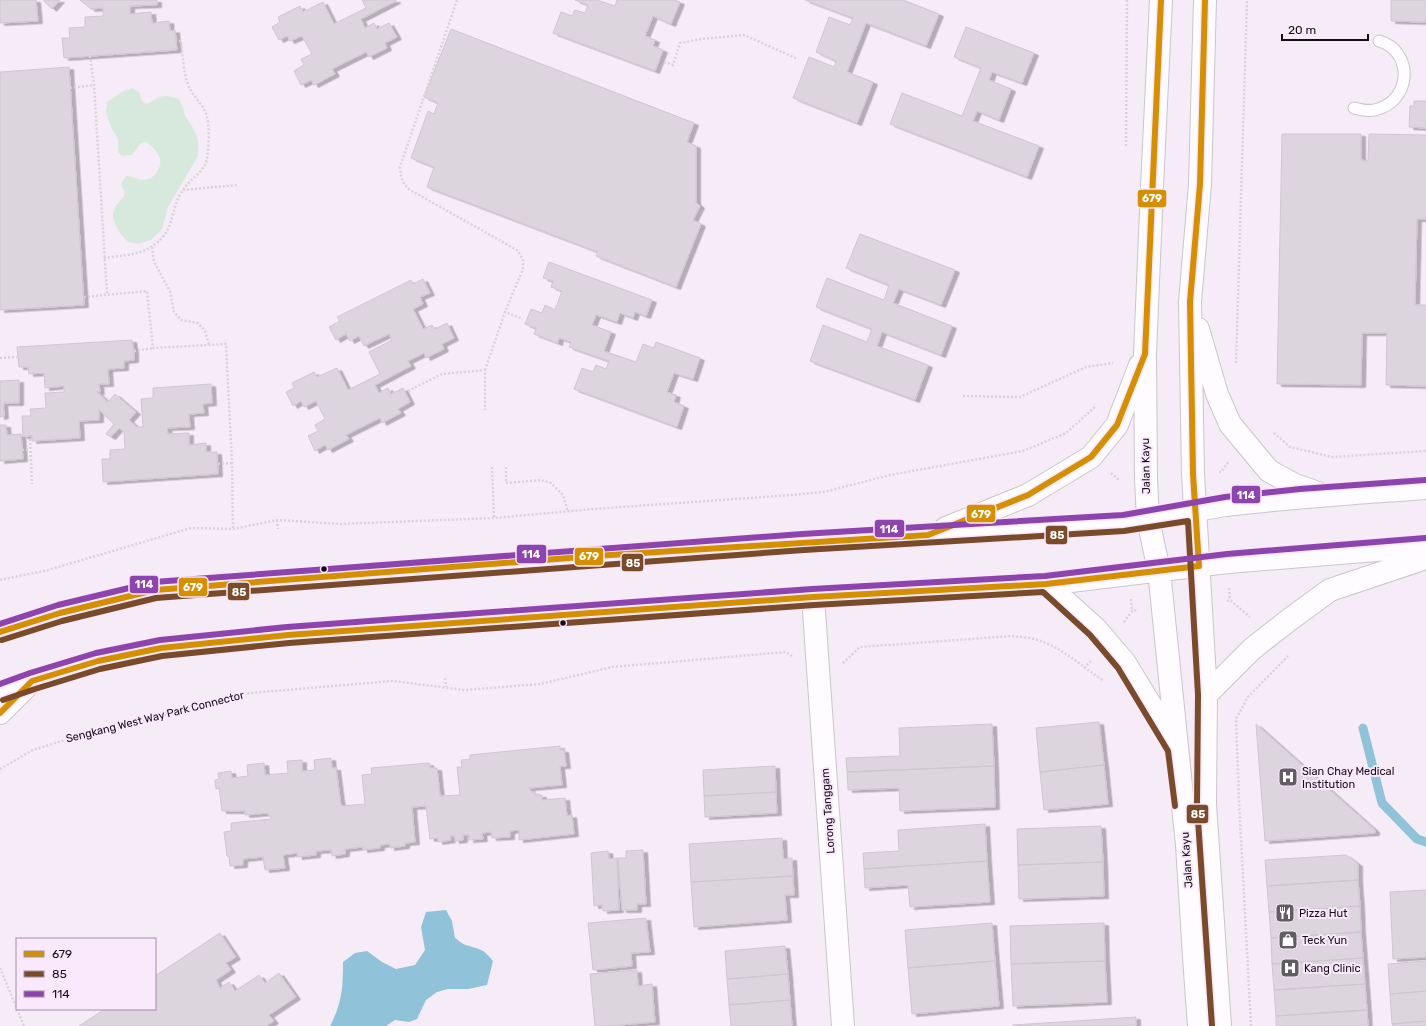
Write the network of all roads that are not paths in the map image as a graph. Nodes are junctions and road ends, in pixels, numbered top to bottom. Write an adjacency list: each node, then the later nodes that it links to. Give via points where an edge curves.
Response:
1 (1161, 0): 6 (main road, Jalan Kayu)
2 (1205, 0): 5 (main road, Jalan Kayu, via 1200,184)
3 (1379, 41): 4 (lane, via 1390,46 1398,54 1405,76 1403,88 1397,98 1377,110 1365,111)
4 (1354, 108)
5 (1190, 302): 8 (main road, via 1217,394 1230,424 1269,471 1295,485); 9 (main road, Jalan Kayu)
6 (1145, 354): 10 (main road, Jalan Kayu); 11 (main road, via 1117,426 1091,457 1028,495)
7 (1426, 488): 8 (main road)
8 (1325, 495): 9 (main road, via 1225,505)
9 (1195, 511): 10 (main road); 14 (main road, Jalan Kayu)
10 (1148, 520): 11 (main road); 15 (main road, Jalan Kayu)
11 (928, 535): 18 (main road, via 595,556 155,590 60,613)
12 (1426, 546): 14 (main road)
13 (1426, 558): 21 (main road, via 1330,590 1252,650)
14 (1199, 566): 15 (main road); 21 (main road, Jalan Kayu)
15 (1159, 570): 16 (main road); 23 (main road, Jalan Kayu)
16 (1046, 584): 17 (main road); 23 (main road, via 1096,629 1125,663)
17 (813, 597): 19 (main road, via 288,635 162,648 98,661); 24 (main road, Lorong Tanggam)
18 (0, 632)
19 (32, 681): 20 (main road); 22 (main road)
20 (0, 693)
21 (1206, 695): 26 (main road, Jalan Kayu, via 1205,804)
22 (0, 713)
23 (1176, 748): 25 (main road, Jalan Kayu, via 1187,846)
24 (843, 1026)
25 (1199, 1026)
26 (1220, 1026)

